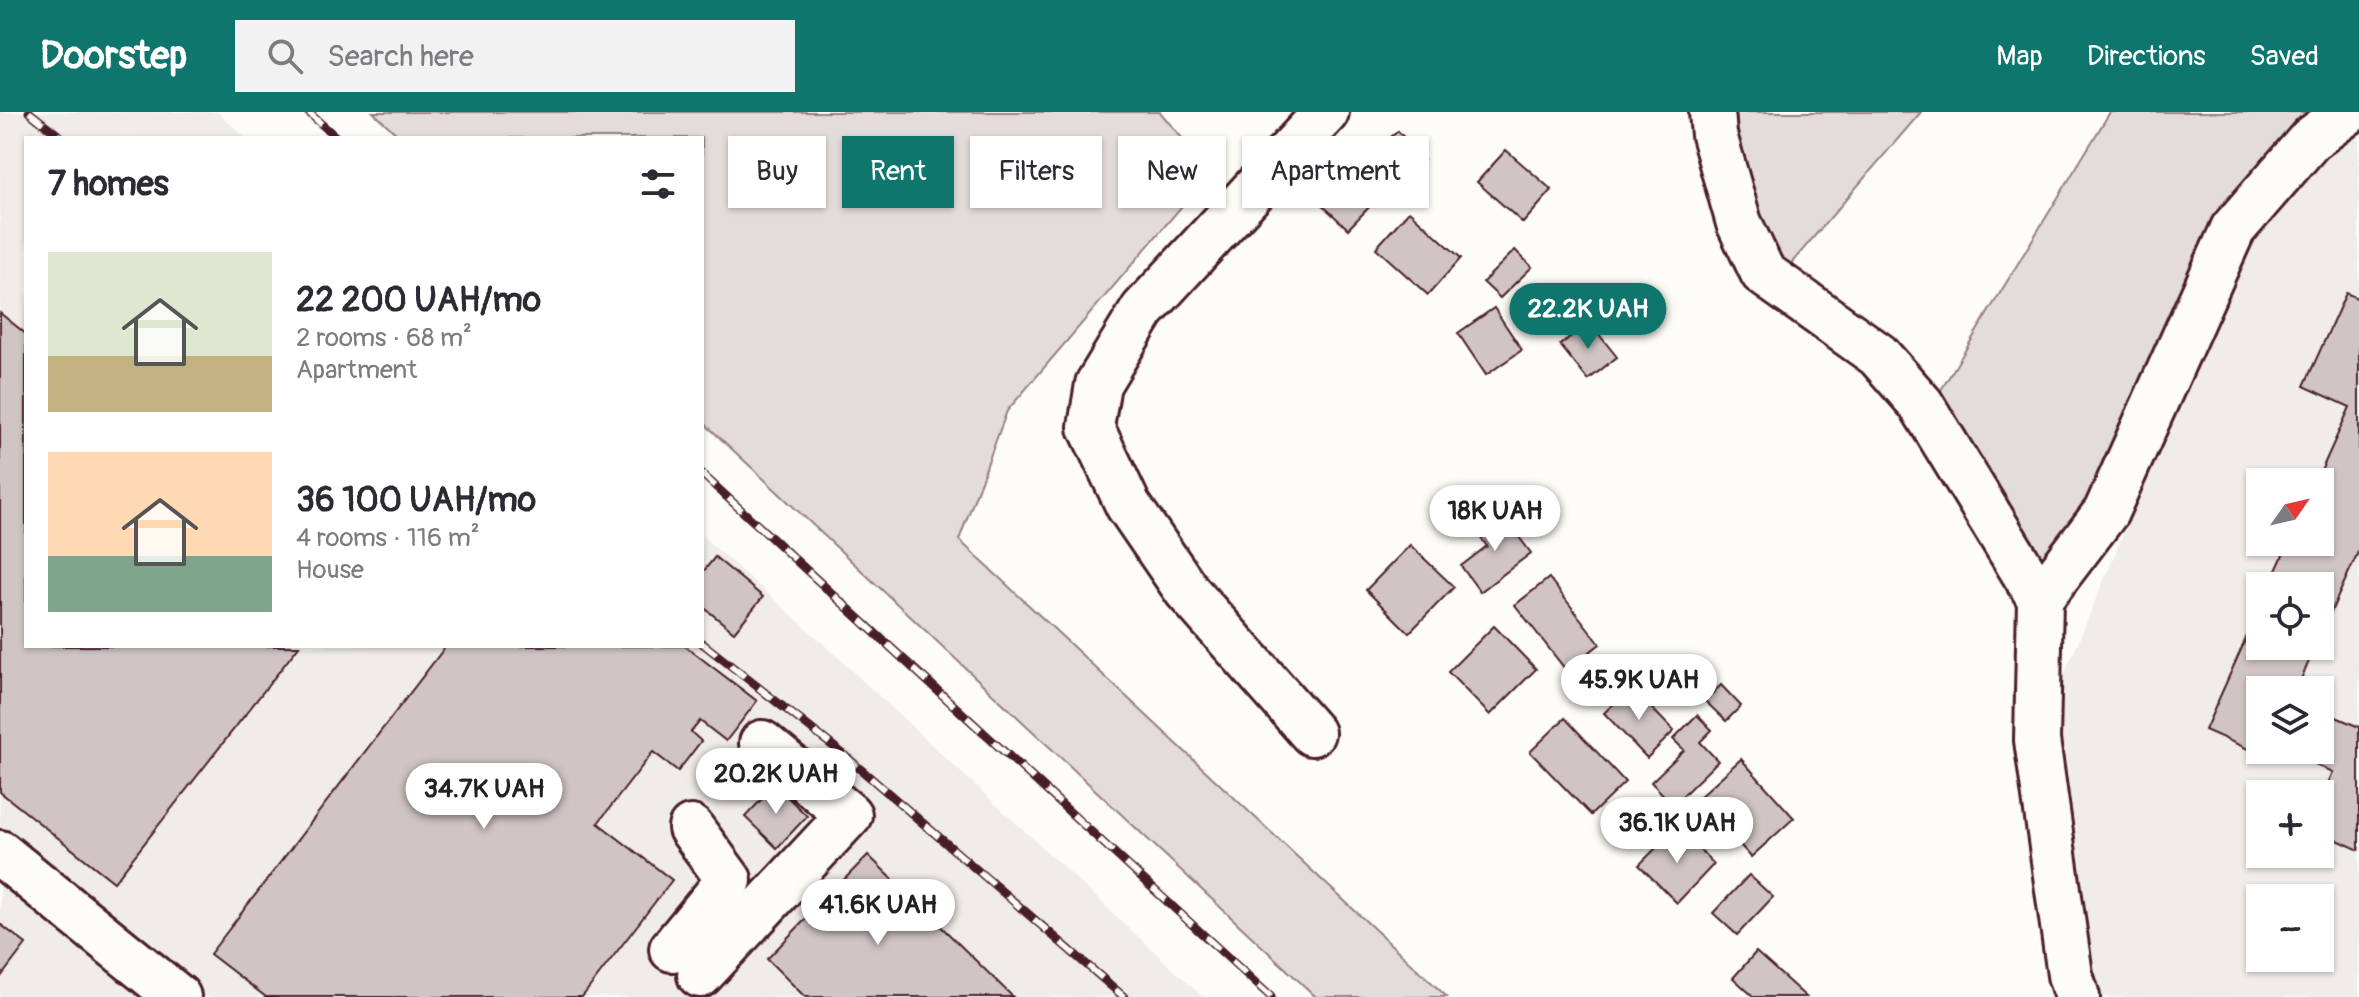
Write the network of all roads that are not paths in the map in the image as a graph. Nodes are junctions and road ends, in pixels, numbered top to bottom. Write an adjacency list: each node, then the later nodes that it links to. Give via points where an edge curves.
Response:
1 (1326, 112): 5 (street, via 1143,310 1098,384 1091,427 1128,505 1187,591)
2 (1712, 112): 4 (street, via 1739,223 1763,273 1878,355 1921,404)
3 (2348, 112): 4 (street, via 2311,139 2233,229 2106,512)
4 (2040, 599): 13 (street, via 2037,740)
5 (1312, 733)
6 (762, 743): 10 (street, via 849,815)
7 (691, 828): 9 (street)
8 (0, 853): 12 (street)
9 (729, 880): 10 (street); 11 (street)
10 (763, 908): 11 (street)
11 (688, 971)
12 (178, 997)
13 (2077, 997)

